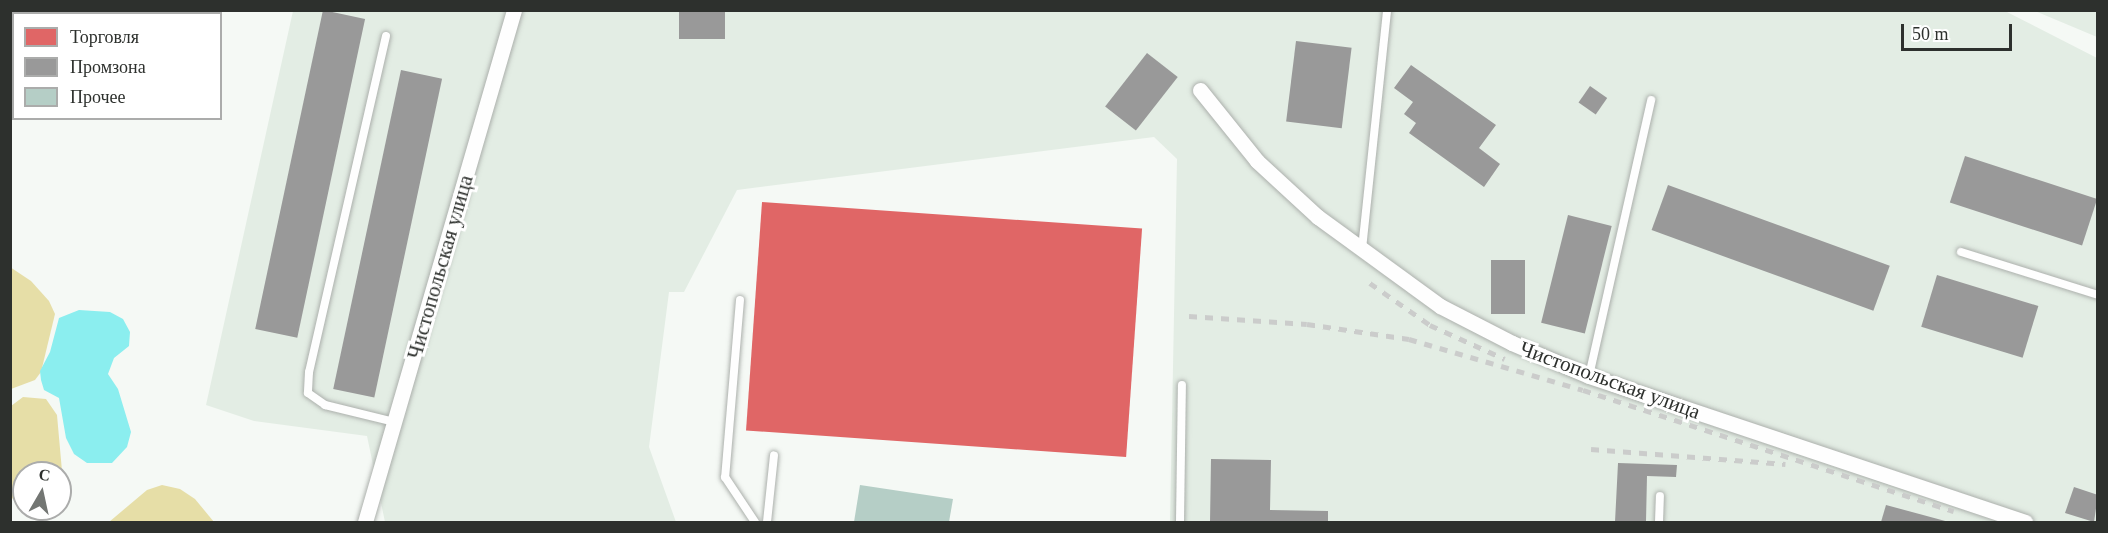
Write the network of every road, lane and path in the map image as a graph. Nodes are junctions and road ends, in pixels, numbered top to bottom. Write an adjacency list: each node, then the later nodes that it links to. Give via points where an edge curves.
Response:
1 (514, 10): 12 (street, Чистопольская улица)
2 (1387, 10): 6 (lane)
3 (386, 36): 12 (lane, via 309,372 308,393 325,405)
4 (1200, 90): 6 (street, Чистопольская улица, via 1257,161 1318,217)
5 (1651, 100): 10 (lane)
6 (1362, 249): 10 (street, Чистопольская улица, via 1440,306)
7 (1961, 252): 8 (lane)
8 (2097, 295)
9 (740, 300): 16 (lane, via 725,477)
10 (1589, 376): 20 (street, Чистопольская улица)
11 (1182, 385): 18 (lane)
12 (396, 422): 15 (street, Чистопольская улица)
13 (774, 455): 17 (lane)
14 (1660, 496): 19 (lane)
15 (365, 522)
16 (755, 522)
17 (766, 522)
18 (1180, 522)
19 (1659, 522)
20 (2025, 522)

